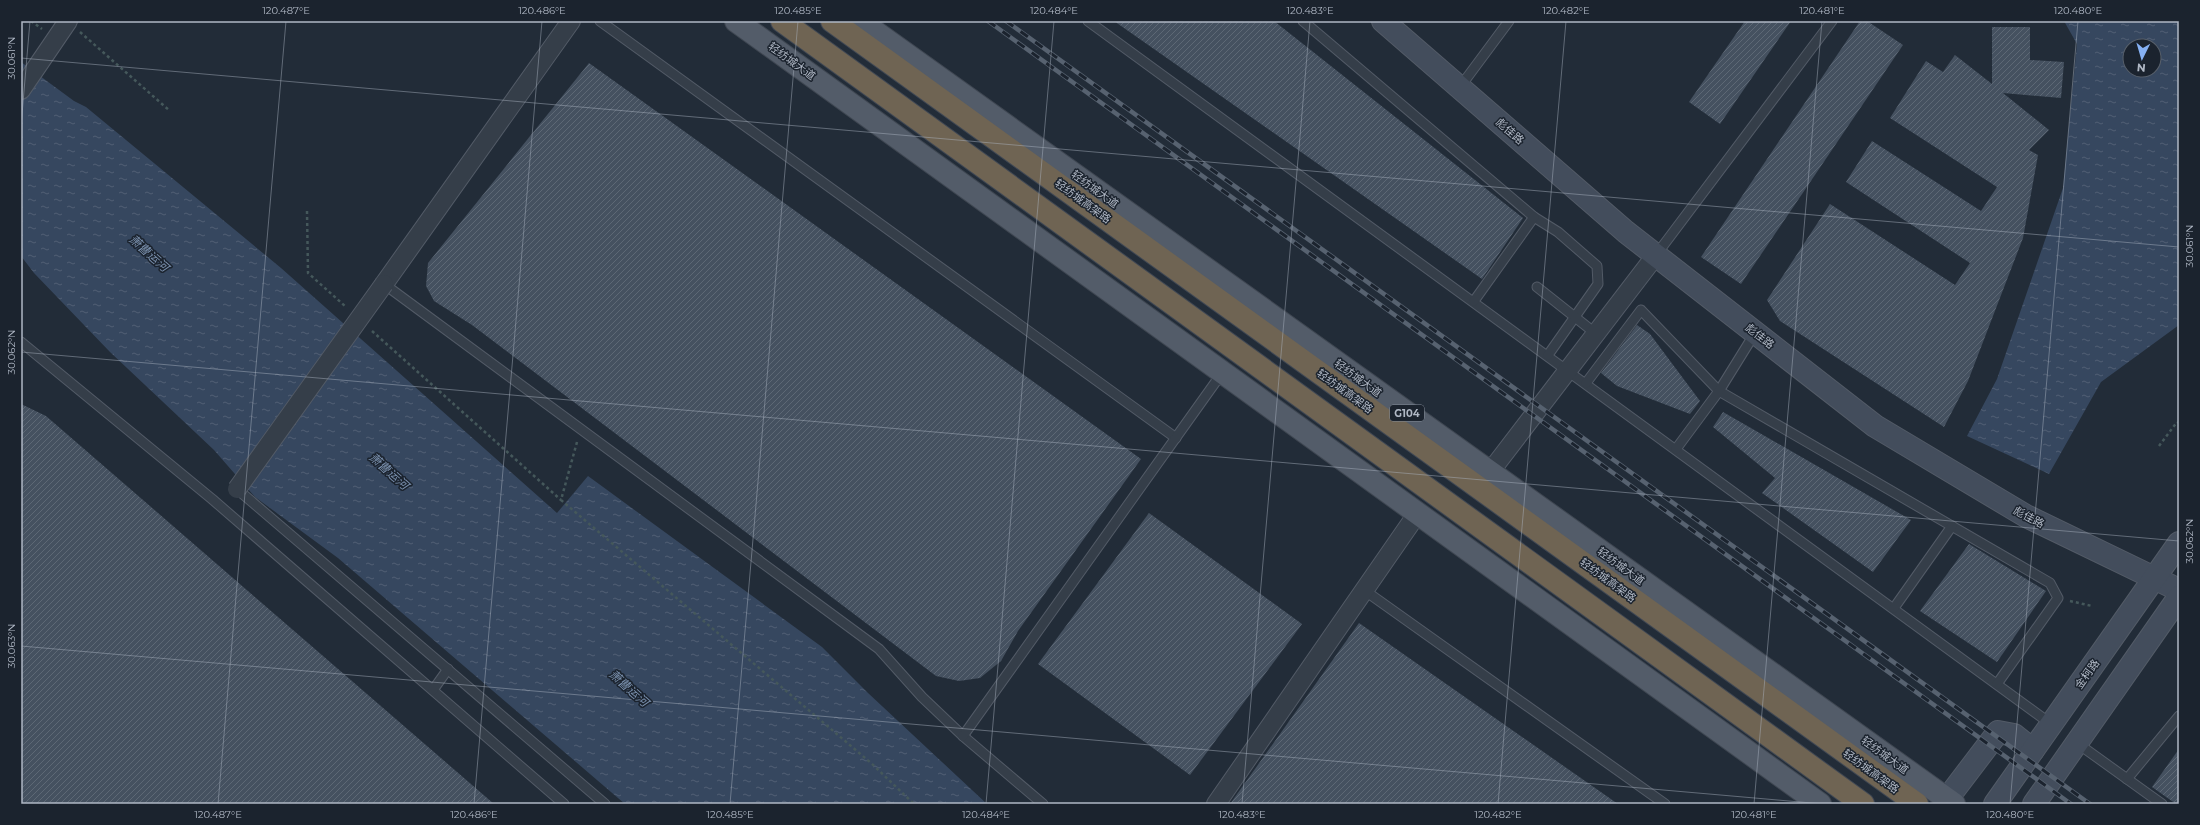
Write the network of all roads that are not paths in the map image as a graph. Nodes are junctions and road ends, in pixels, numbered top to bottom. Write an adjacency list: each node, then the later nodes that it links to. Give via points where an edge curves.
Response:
1 (68, 21): 14 (street)
2 (571, 21): 17 (street)
3 (600, 21): 29 (lane)
4 (736, 21): 26 (main road, 轻纺城大道)
5 (782, 21): 57 (highway)
6 (832, 21): 58 (highway, 轻纺城高架路)
7 (860, 21): 31 (main road, 轻纺城大道 / G104)
8 (1088, 21): 19 (lane)
9 (1303, 21): 15 (lane)
10 (1383, 21): 13 (street, 彪佳路)
11 (1509, 21): 13 (lane)
12 (1832, 21): 16 (lane)
13 (1460, 87): 16 (street, 彪佳路, via 1620,227)
14 (21, 90)
15 (1534, 218): 19 (lane); 20 (lane, via 1558,232 1597,266 1598,284)
16 (1656, 255): 21 (street, 彪佳路); 22 (street)
17 (384, 284): 32 (street, bridge); 46 (lane, via 878,649 922,697)
18 (1537, 287): 20 (lane)
19 (1474, 301): 24 (lane)
20 (1575, 316): 22 (lane); 24 (lane)
21 (1755, 332): 28 (lane); 36 (street, 彪佳路, via 1875,426 2026,516)
22 (1595, 333): 25 (street)
23 (21, 342): 43 (lane, via 212,499)
24 (1548, 355): 25 (lane)
25 (1568, 369): 27 (lane); 31 (street)
26 (1222, 373): 29 (lane); 33 (main road, 轻纺城大道)
27 (1586, 383): 28 (lane, via 1641,310); 30 (lane)
28 (1719, 391): 30 (lane); 34 (lane)
29 (1176, 438): 46 (lane)
30 (1676, 449): 40 (lane)
31 (1490, 472): 50 (main road, 轻纺城大道 / G104)
32 (237, 489): 41 (lane)
33 (1417, 514): 37 (street); 56 (main road, 轻纺城大道)
34 (1952, 526): 40 (lane); 42 (lane, via 2050,583 2058,598)
35 (2179, 544): 36 (street, 金柯路)
36 (2153, 579): 38 (street, 彪佳路); 45 (street, 金柯路)
37 (1364, 590): 54 (street); 55 (lane)
38 (2179, 590)
39 (2179, 597): 47 (street)
40 (1894, 608): 42 (lane)
41 (448, 669): 43 (lane); 52 (lane)
42 (1997, 684): 45 (lane)
43 (433, 690): 51 (lane)
44 (2179, 716): 49 (lane)
45 (2051, 724): 48 (street, 金柯路)
46 (963, 736): 53 (lane)
47 (2077, 743): 49 (lane); 60 (street)
48 (2033, 750): 50 (street, via 2014,735 1998,732); 59 (street, 金柯路)
49 (2128, 779): 61 (lane)
50 (1950, 802)
51 (564, 804)
52 (605, 804)
53 (1043, 804)
54 (1216, 804)
55 (1665, 804)
56 (1820, 804)
57 (1863, 804)
58 (1917, 804)
59 (1995, 804)
60 (2034, 804)
61 (2162, 804)

